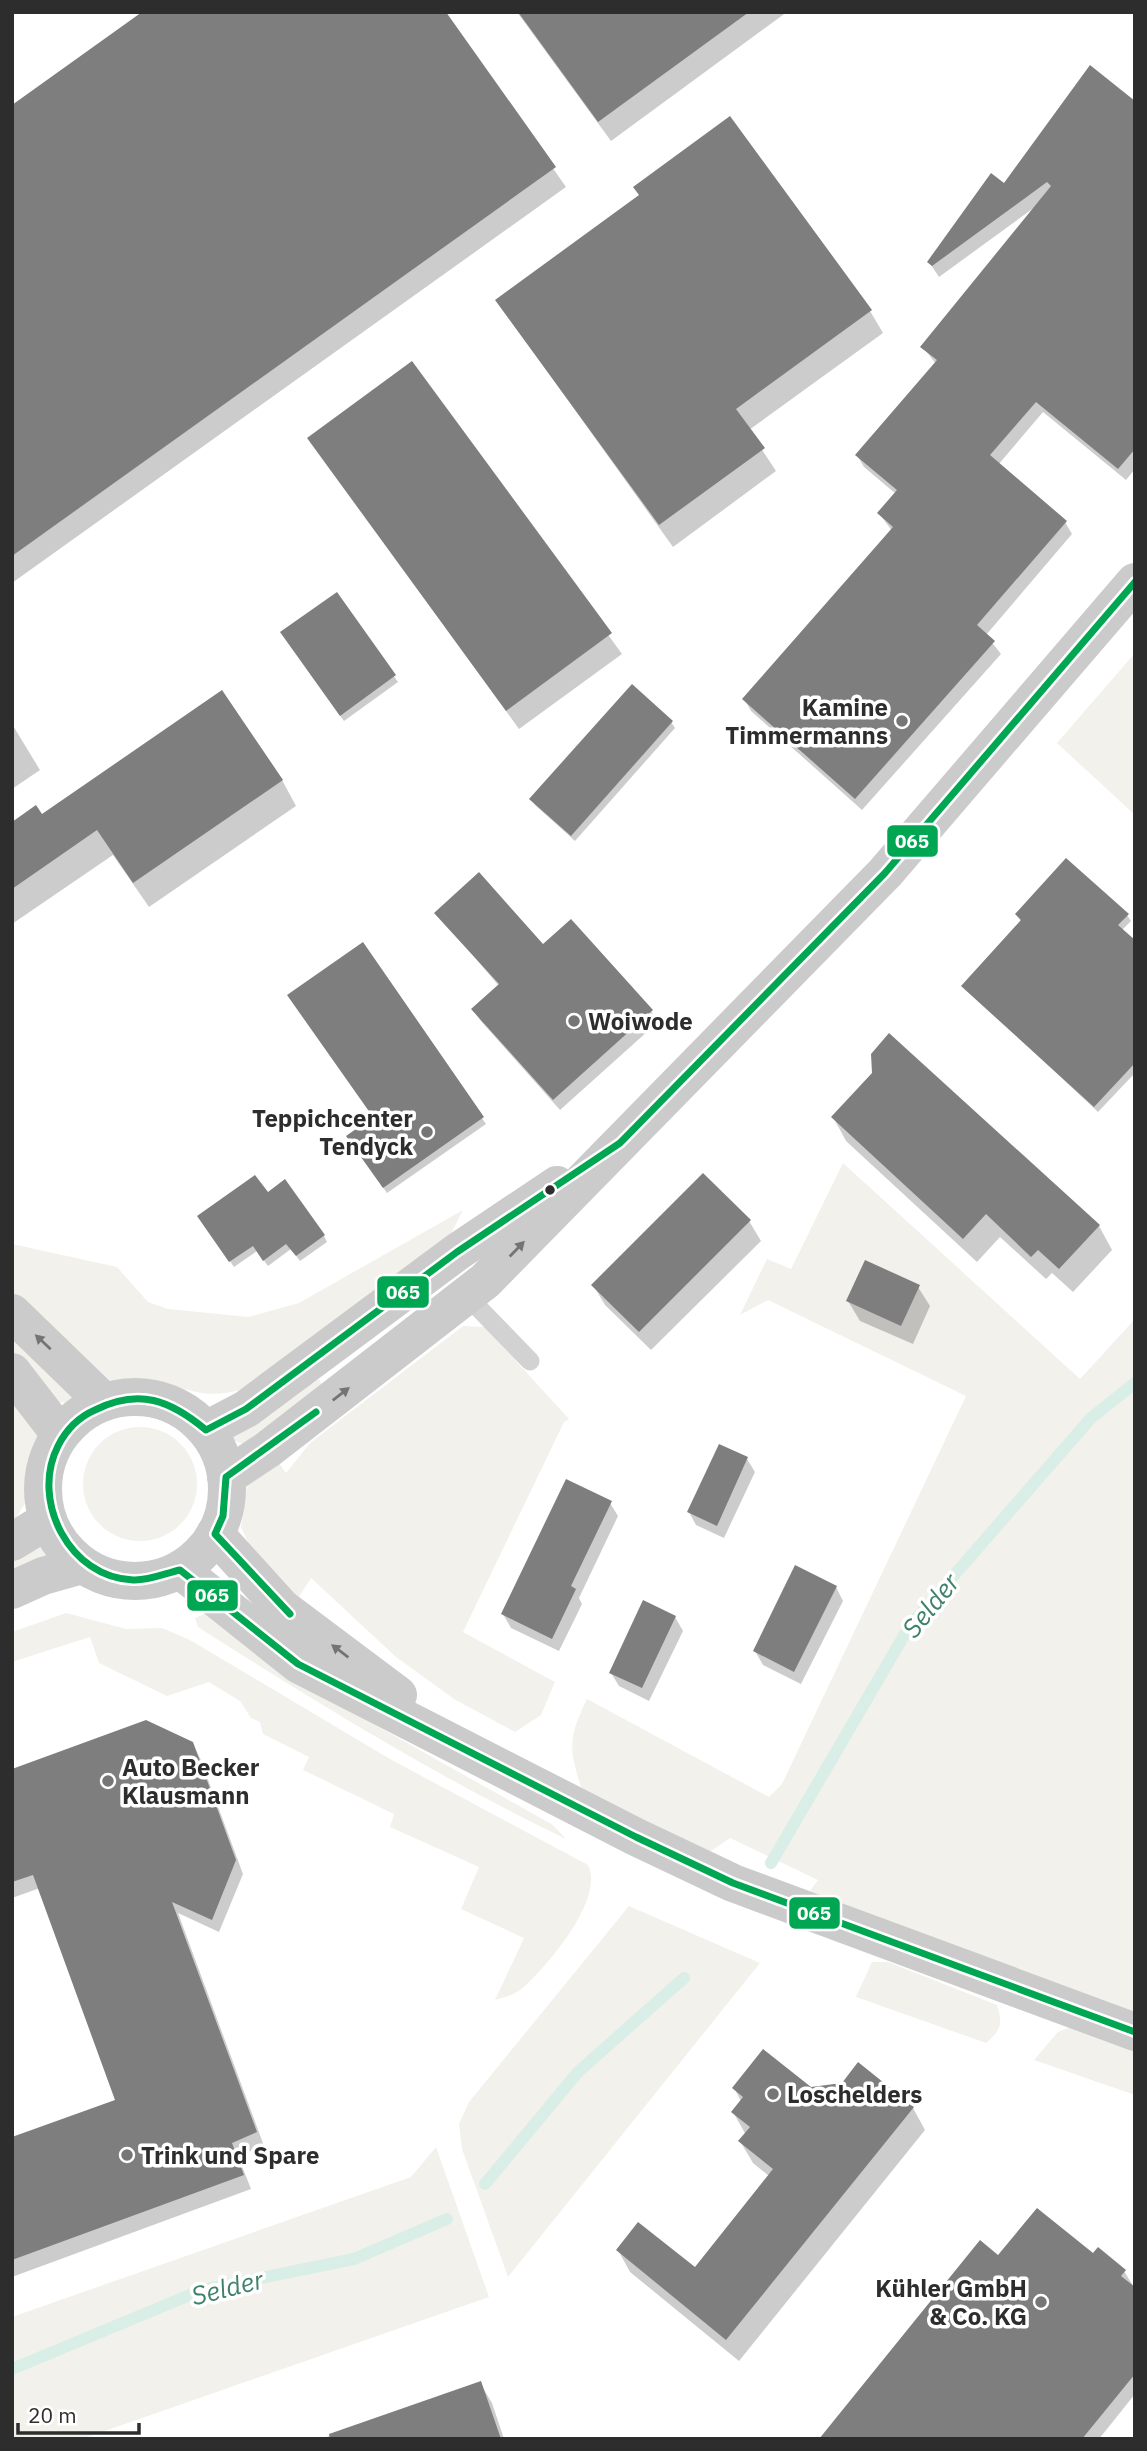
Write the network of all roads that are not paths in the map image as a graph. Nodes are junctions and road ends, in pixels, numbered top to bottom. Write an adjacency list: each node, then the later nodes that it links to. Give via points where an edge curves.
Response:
1 (1135, 582): 2 (street, via 885,873)
2 (620, 1143): 3 (street, one-way to 2); 8 (street, via 457,1252 246,1409)
3 (467, 1296): 5 (lane); 10 (street, one-way to 3)
4 (12, 1313): 7 (street, one-way to 4)
5 (530, 1362)
6 (12, 1372): 9 (street)
7 (104, 1402): 8 (street, via 148,1398 170,1404); 9 (street, via 87,1410)
8 (206, 1430): 10 (street)
9 (60, 1434): 11 (street, via 44,1475)
10 (226, 1477): 12 (street, via 223,1516)
11 (48, 1520): 13 (street); 14 (street)
12 (215, 1534): 15 (street); 17 (street, one-way to 12, via 282,1608)
13 (12, 1542)
14 (82, 1565): 15 (street, via 120,1580 141,1581); 16 (street)
15 (180, 1570): 17 (street, via 298,1664)
16 (12, 1590)
17 (493, 1766): 18 (street, via 733,1883)
18 (1135, 2032)

